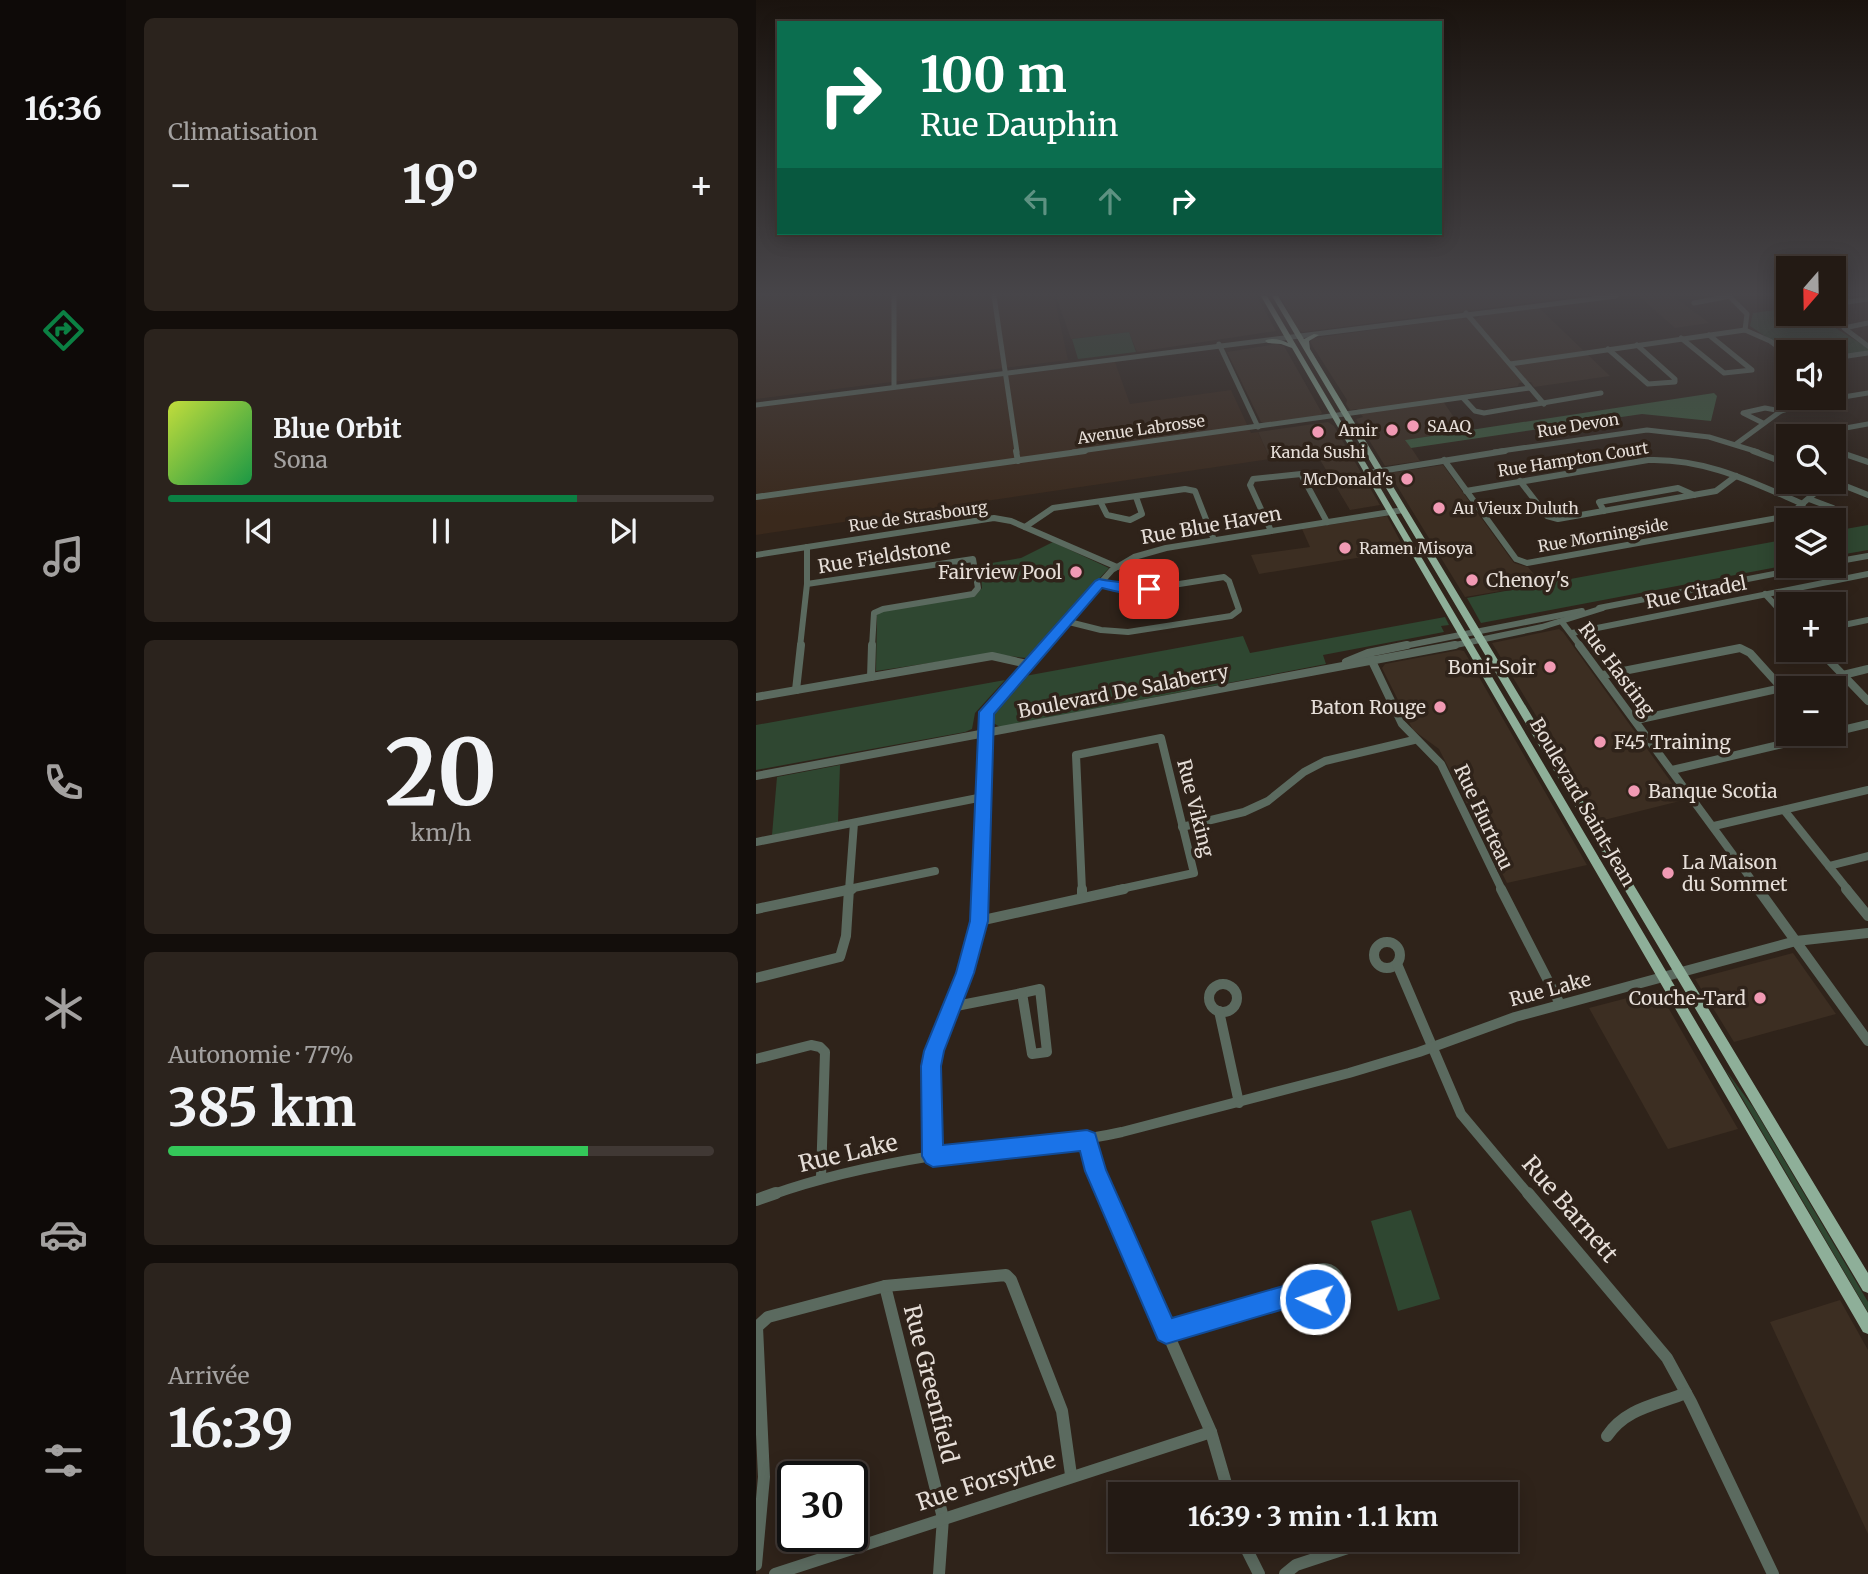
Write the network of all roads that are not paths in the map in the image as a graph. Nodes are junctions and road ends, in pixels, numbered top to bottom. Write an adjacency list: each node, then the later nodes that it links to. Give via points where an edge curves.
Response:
1 (894, 369): 13 (street)
2 (1026, 369): 11 (street)
3 (1231, 369): 25 (street)
4 (1306, 369): 22 (main road, Boulevard Saint-Jean)
5 (1315, 369): 12 (main road)
6 (1515, 369): 14 (street)
7 (1631, 369): 8 (street, via 1648,384 1675,383)
8 (1664, 369)
9 (1720, 369): 10 (street, via 1724,373)
10 (1751, 369)
11 (1003, 372): 13 (street); 31 (street)
12 (1320, 372): 21 (main road, Boulevard Saint-Jean)
13 (894, 386): 18 (street)
14 (1530, 388): 17 (street, Avenue Labrosse); 19 (street)
15 (1601, 393): 19 (street)
16 (1868, 393): 20 (street)
17 (1463, 398): 19 (street, via 1482,413); 21 (street, Avenue Labrosse)
18 (756, 403)
19 (1544, 404)
20 (1781, 411): 23 (street); 23 (street, via 1765,408 1743,413)
21 (1345, 415): 22 (street, Avenue Labrosse); 33 (main road, Boulevard Saint-Jean)
22 (1335, 416): 25 (street, Avenue Labrosse); 34 (main road, Boulevard Saint-Jean)
23 (1763, 423): 27 (street)
24 (1868, 424): 26 (street)
25 (1258, 427): 31 (street, Avenue Labrosse)
26 (1846, 430)
27 (1736, 444): 29 (street, Rue Devon); 30 (street, Rue Devon, via 1686,432 1637,430)
28 (1846, 454): 32 (street)
29 (1776, 459)
30 (1444, 460): 33 (street, Rue Devon); 38 (street, Rue Morningside)
31 (1017, 461): 41 (street, Avenue Labrosse)
32 (1868, 462)
33 (1379, 471): 34 (street, Rue Devon); 45 (main road, Boulevard Saint-Jean)
34 (1368, 472): 47 (main road, Boulevard Saint-Jean)
35 (1735, 477): 36 (street, Rue Hampton Court, via 1699,463 1667,459); 36 (street, via 1718,491 1550,518); 43 (street, Rue Hampton Court)
36 (1520, 481): 38 (street, Rue Hampton Court)
37 (1846, 487): 40 (street)
38 (1466, 491): 43 (street, Rue Morningside, via 1516,559 1527,563 1788,516)
39 (1815, 494): 43 (street, Rue Morningside)
40 (1868, 495)
41 (756, 497)
42 (1136, 497): 44 (street); 44 (street, via 1142,514 1136,520 1107,515); 51 (street, via 1195,491)
43 (1806, 501): 46 (street)
44 (1101, 503): 49 (street, via 1053,508)
45 (1401, 508): 47 (street, Rue Blue Haven); 69 (main road, Boulevard Saint-Jean)
46 (1833, 508)
47 (1390, 510): 48 (street, Rue Blue Haven); 70 (main road, Boulevard Saint-Jean)
48 (1330, 522): 50 (street, Rue Blue Haven); 50 (street, via 1302,474 1252,479 1250,485)
49 (1025, 527): 52 (street, Rue de Strasbourg, via 994,518); 56 (street, Rue de Strasbourg)
50 (1271, 531): 51 (street, Rue Blue Haven)
51 (1214, 540): 56 (street, Rue Blue Haven, via 1148,552)
52 (807, 547): 53 (street, Rue de Strasbourg); 60 (street)
53 (756, 555)
54 (1868, 556): 55 (street)
55 (1846, 560)
56 (1117, 566): 59 (street, Rue Blue Haven)
57 (1776, 574): 63 (street, Boulevard De Salaberry)
58 (1868, 574): 61 (street, Rue Citadel)
59 (1099, 583): 65 (street, Rue Blue Haven); 65 (street, via 1141,590 1222,577 1229,581 1239,610 1233,615 1133,632)
60 (807, 584): 77 (street, Rue Fieldstone, via 973,559 978,589 973,594 874,613); 80 (street)
61 (1765, 594): 62 (street); 68 (street, Rue Citadel)
62 (1776, 606)
63 (1603, 608): 66 (street, Boulevard De Salaberry); 69 (street, Boulevard De Salaberry)
64 (1868, 620): 67 (street)
65 (1065, 621): 73 (street, Rue Blue Haven)
66 (1562, 622): 68 (street, Rue Hasting); 69 (street, Boulevard De Salaberry)
67 (1846, 625)
68 (1572, 633): 75 (street, Rue Hasting)
69 (1478, 636): 70 (street, Boulevard De Salaberry); 95 (main road, Boulevard Saint-Jean)
70 (1465, 639): 71 (street, Boulevard De Salaberry); 92 (main road, Boulevard Saint-Jean)
71 (1370, 657): 86 (street, Boulevard De Salaberry); 87 (street, Rue Hurteau, via 1400,722)
72 (1830, 662): 76 (street)
73 (1027, 664): 77 (street, via 996,656); 86 (street, Rue Blue Haven, via 989,707)
74 (1868, 669): 76 (street)
75 (1603, 675): 78 (street, via 1737,648 1750,653); 83 (street, Rue Hasting)
76 (1843, 675): 82 (street)
77 (871, 677): 80 (street)
78 (1776, 681)
79 (1776, 689): 83 (street)
80 (796, 690): 81 (street)
81 (756, 697)
82 (1868, 701)
83 (1636, 720): 89 (street, Rue Hasting)
84 (1868, 724): 85 (street)
85 (1846, 729)
86 (984, 733): 90 (street, Boulevard De Salaberry); 93 (street, Rue Blue Haven)
87 (1414, 740): 98 (street, via 1325,761 1268,801 1244,812); 115 (street, Rue Hurteau, via 1429,748 1441,764)
88 (1776, 745): 89 (street)
89 (1672, 769): 97 (street, Rue Hasting)
90 (756, 776)
91 (1868, 790): 94 (street)
92 (1557, 796): 95 (main road, via 1576,813); 112 (main road, Boulevard Saint-Jean)
93 (983, 797): 96 (street); 107 (street, Rue Blue Haven)
94 (1784, 810): 97 (street); 101 (street)
95 (1586, 815): 111 (main road, Boulevard Saint-Jean)
96 (854, 822): 99 (street); 103 (street)
97 (1714, 826): 109 (street, Rue Hasting)
98 (1182, 827): 104 (street, Rue Viking, via 1194,873); 104 (street, Rue Viking, via 1161,738 1076,755)
99 (756, 842)
100 (1868, 856): 101 (street)
101 (1829, 866): 106 (street)
102 (935, 871): 103 (street)
103 (850, 889): 105 (street); 113 (street, via 846,946 841,957)
104 (1082, 897): 107 (street, Rue Viking)
105 (756, 909)
106 (1868, 916)
107 (979, 921): 116 (street, Rue Blue Haven)
108 (1868, 933): 109 (street, Rue Lake)
109 (1796, 941): 111 (street, Rue Lake); 118 (street, Rue Hasting)
110 (1397, 964): 119 (street)
111 (1679, 972): 112 (street, Rue Lake); 127 (main road, Boulevard Saint-Jean)
112 (1663, 977): 115 (street, Rue Lake); 129 (main road, Boulevard Saint-Jean)
113 (756, 978)
114 (1022, 992): 114 (street, via 1032,1054 1046,1052 1040,989); 116 (street)
115 (1560, 1004): 119 (street, Rue Lake)
116 (951, 1007): 123 (street, Rue Blue Haven, via 931,1066)
117 (1219, 1011): 121 (street)
118 (1868, 1041)
119 (1433, 1046): 121 (street, Rue Lake); 131 (street, Rue Barnett, via 1461,1114 1648,1334)
120 (756, 1059): 124 (street, via 811,1045 825,1052)
121 (1239, 1103): 122 (street, Rue Lake)
122 (1087, 1140): 123 (street, Rue Lake); 130 (street)
123 (933, 1156): 124 (street, Rue Lake)
124 (821, 1178): 125 (street, Rue Lake)
125 (756, 1200)
126 (885, 1286): 134 (street, via 1006,1275 1011,1280 1062,1411); 136 (street, Rue Greenfield); 139 (street, via 768,1317 757,1327 765,1460)
127 (1868, 1286)
128 (1308, 1290): 130 (street)
129 (1868, 1327)
130 (1166, 1332): 132 (street)
131 (1686, 1393): 133 (street, via 1623,1415); 144 (street, Rue Barnett)
132 (1211, 1432): 134 (street, Rue Forsythe); 135 (street)
133 (1607, 1436)
134 (1070, 1475): 136 (street, Rue Forsythe)
135 (1226, 1482)
136 (943, 1518): 140 (street, Rue Forsythe); 141 (street, Rue Greenfield)
137 (1248, 1552): 142 (street)
138 (1336, 1552): 143 (street, via 1296,1565)
139 (756, 1565)
140 (775, 1574)
141 (939, 1574)
142 (1259, 1574)
143 (1285, 1574)
144 (1773, 1574)

